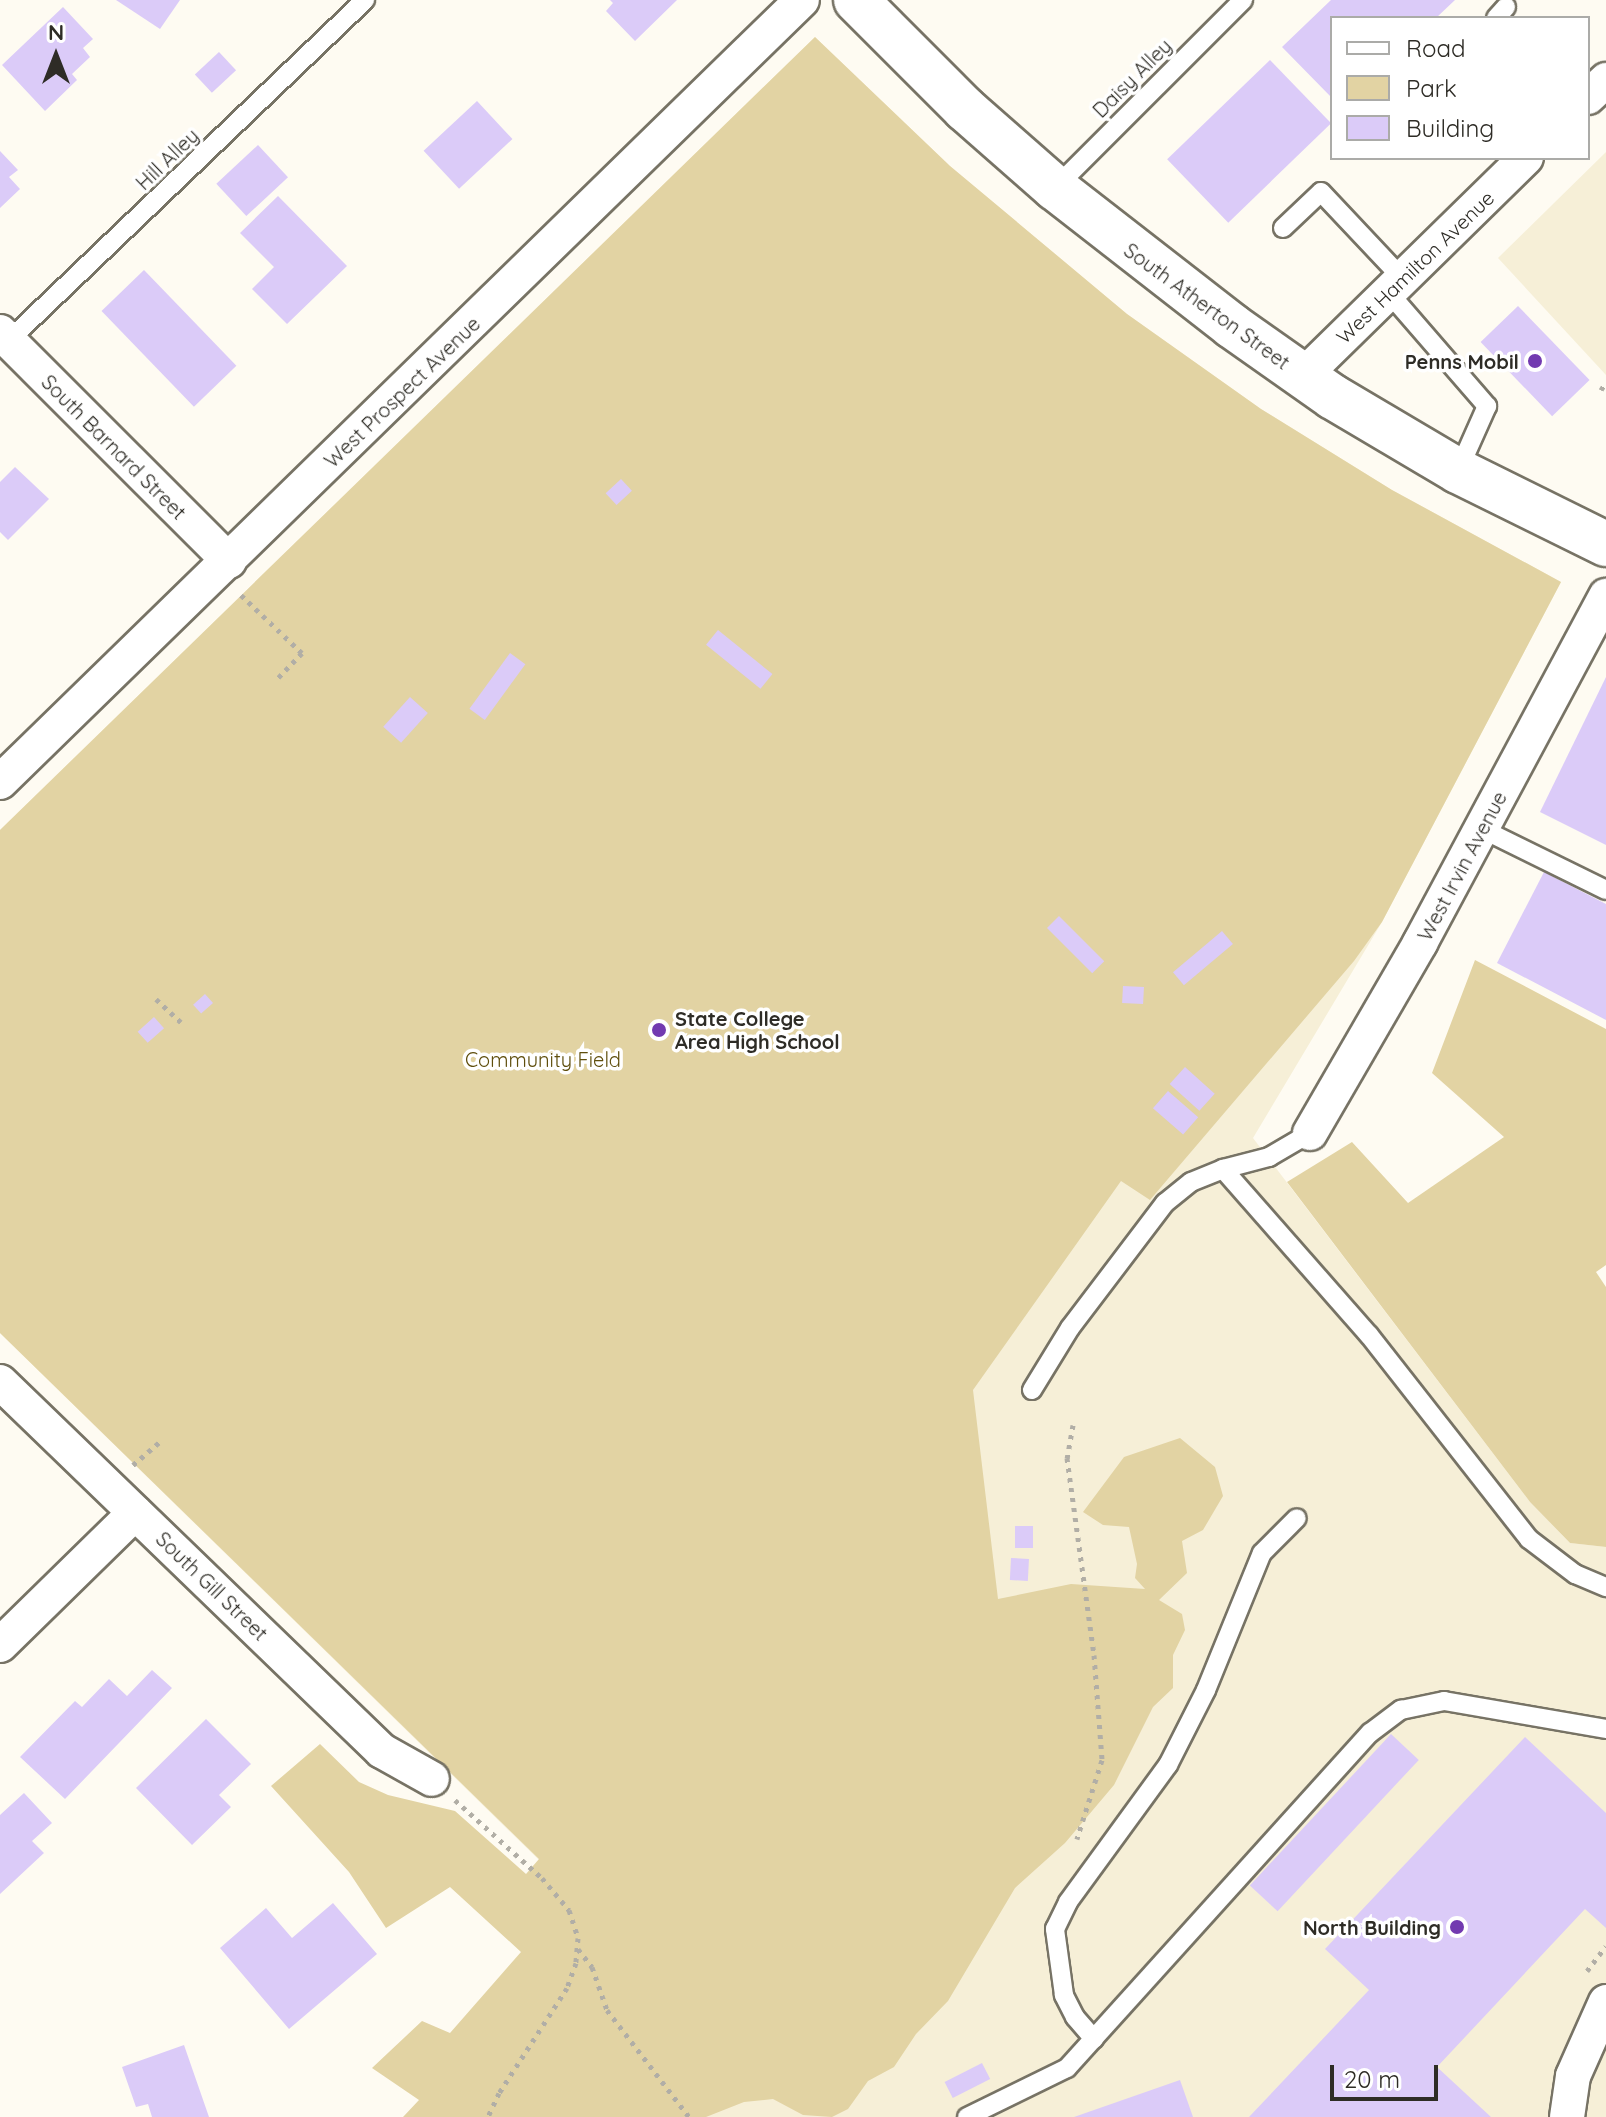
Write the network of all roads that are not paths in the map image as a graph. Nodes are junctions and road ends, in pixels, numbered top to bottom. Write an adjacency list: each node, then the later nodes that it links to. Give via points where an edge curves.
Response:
1 (365, 0): 11 (lane, Hill Alley)
2 (802, 0): 15 (street, West Prospect Avenue)
3 (856, 0): 8 (main road, South Atherton Street, via 965,109)
4 (1243, 0): 8 (lane, Daisy Alley)
5 (1606, 80): 6 (street)
6 (1590, 95)
7 (1524, 160): 10 (street, West Hamilton Avenue)
8 (1055, 188): 12 (main road, South Atherton Street, via 1155,269)
9 (1283, 228): 10 (lane, via 1321,192)
10 (1396, 286): 12 (street, West Hamilton Avenue); 13 (lane, via 1487,406)
11 (3, 341): 15 (street, South Barnard Street)
12 (1303, 376): 13 (main road, South Atherton Street)
13 (1458, 471): 14 (main road, South Atherton Street)
14 (1606, 544)
15 (223, 567): 17 (street, West Prospect Avenue)
16 (1606, 596): 18 (street, West Irvin Avenue)
17 (0, 782)
18 (1482, 829): 19 (lane); 20 (street, West Irvin Avenue)
19 (1606, 890)
20 (1310, 1133): 21 (lane, via 1269,1157)
21 (1223, 1169): 23 (lane, via 1191,1182 1165,1203 1070,1328); 26 (lane, via 1369,1335 1529,1539 1575,1574)
22 (0, 1382): 24 (street, South Gill Street)
23 (1032, 1390)
24 (135, 1513): 27 (street); 29 (street, South Gill Street, via 382,1751)
25 (1297, 1518): 31 (lane, via 1262,1553 1206,1690 1168,1765 1068,1902 1055,1929 1064,1995)
26 (1606, 1587)
27 (0, 1645)
28 (1606, 1729): 31 (lane, via 1444,1701 1401,1710 1370,1733)
29 (432, 1779)
30 (1606, 2002): 33 (street, via 1573,2076)
31 (1094, 2039): 32 (lane, via 1067,2068)
32 (967, 2117)
33 (1567, 2117)

